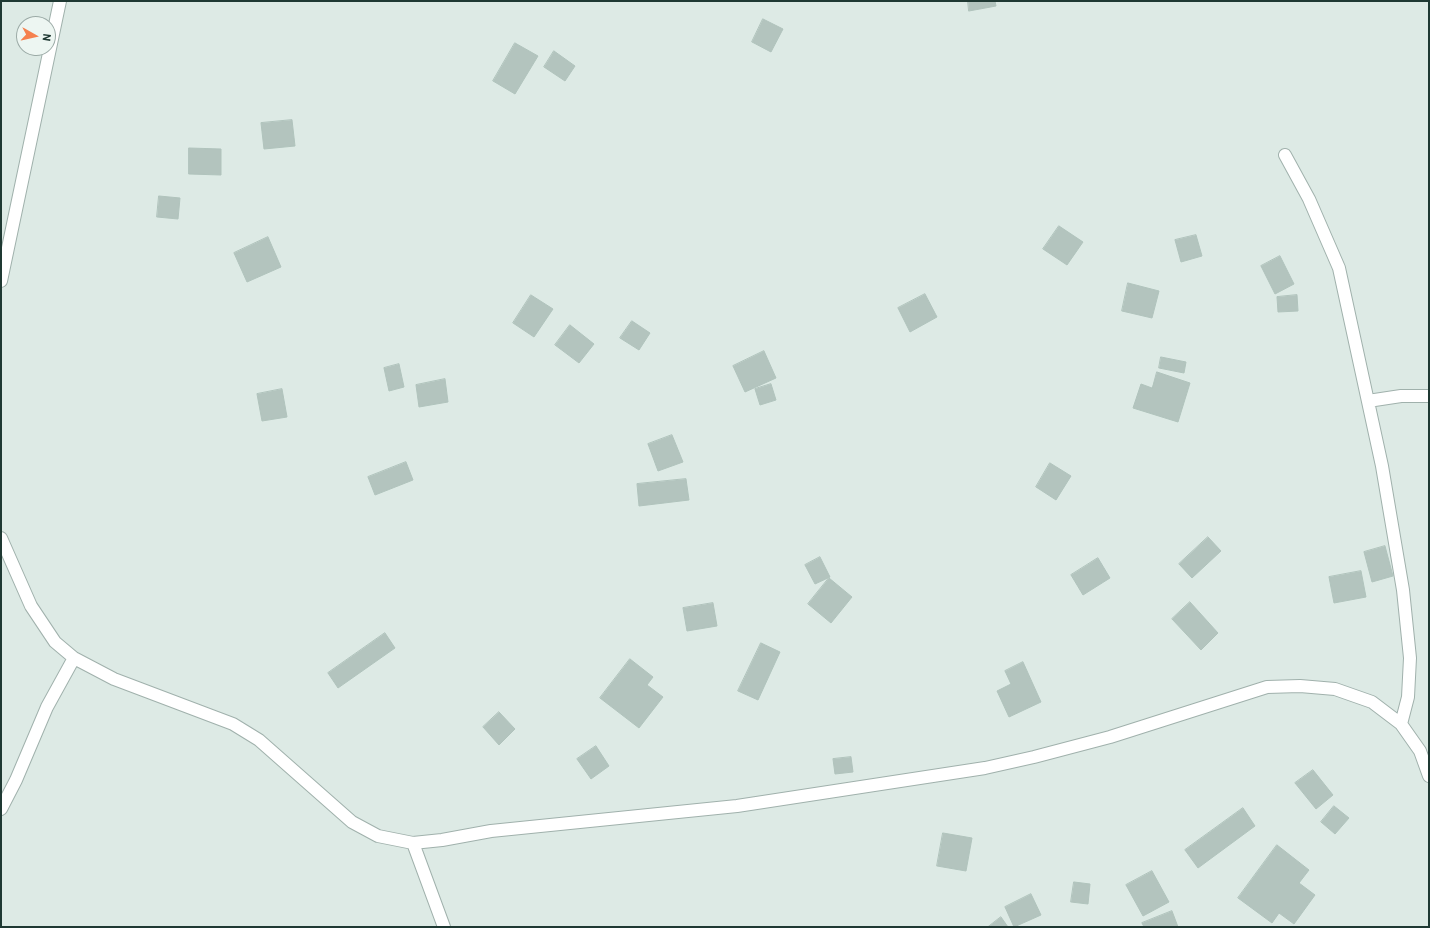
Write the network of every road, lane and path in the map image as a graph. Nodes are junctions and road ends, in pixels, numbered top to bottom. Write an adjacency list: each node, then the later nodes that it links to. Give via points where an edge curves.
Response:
1 (60, 1): 3 (street)
2 (1285, 155): 5 (street, via 1309,199 1339,268)
3 (1, 281)
4 (1429, 396): 5 (street)
5 (1368, 400): 8 (street, via 1384,474 1403,590 1410,658 1408,696)
6 (1, 538): 7 (street, via 31,606 55,642)
7 (74, 658): 10 (street, via 47,708); 11 (street, via 114,679 233,724 259,740 352,822 378,836)
8 (1401, 724): 9 (street, via 1420,751); 11 (street, via 1372,702 1335,689 1267,687 1110,737 985,768 737,806 491,831)
9 (1429, 774)
10 (1, 809)
11 (413, 843): 12 (street)
12 (444, 927)

